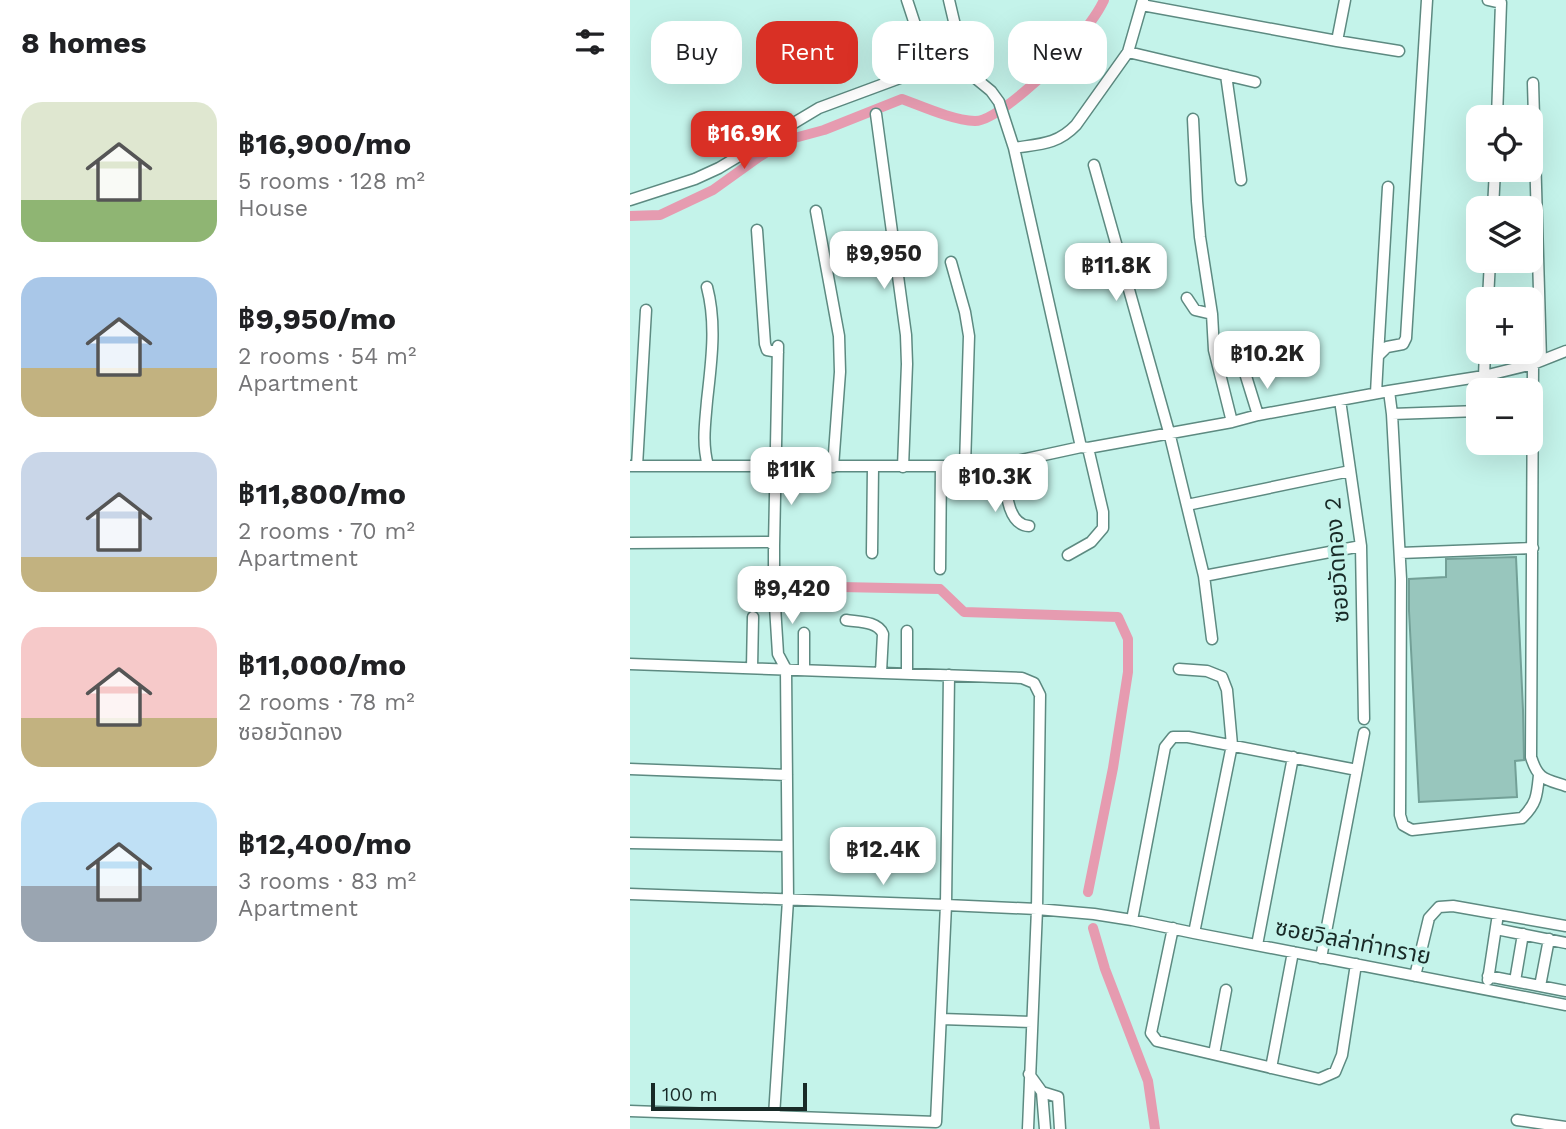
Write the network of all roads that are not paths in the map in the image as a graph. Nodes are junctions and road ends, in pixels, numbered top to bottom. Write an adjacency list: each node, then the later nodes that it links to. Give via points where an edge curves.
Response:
1 (906, 0): 7 (street)
2 (949, 0): 8 (street)
3 (1345, 0): 9 (street)
4 (1427, 0): 34 (street, via 1406,338)
5 (1488, 0): 17 (street, via 1501,3)
6 (1142, 3): 9 (street); 11 (street)
7 (913, 21)
8 (954, 21)
9 (1337, 41): 10 (street)
10 (1399, 51)
11 (1128, 52): 12 (street); 20 (street, via 1067,135)
12 (1226, 75): 13 (street); 22 (street)
13 (1255, 82)
14 (1533, 83): 29 (street)
15 (883, 84): 24 (street, via 819,108 695,179)
16 (982, 84): 20 (street, via 999,102)
17 (1497, 105)
18 (876, 114): 58 (street, via 906,335)
19 (1193, 120): 32 (street, via 1200,237)
20 (1014, 148): 48 (street)
21 (1094, 165): 47 (street)
22 (1241, 180)
23 (1388, 187): 34 (street)
24 (630, 200)
25 (816, 211): 56 (street, via 839,336)
26 (758, 230): 55 (street, via 765,344 767,350 778,349)
27 (951, 262): 54 (street, via 969,336)
28 (707, 287): 52 (street, via 713,345 704,440)
29 (1536, 287)
30 (1187, 298): 32 (street, via 1195,310)
31 (646, 310): 51 (street)
32 (1212, 314): 46 (street, via 1214,350)
33 (1566, 351): 36 (street)
34 (1378, 356): 41 (street)
35 (1260, 359): 45 (street, via 1247,366 1245,373)
36 (1543, 360)
37 (1484, 364): 39 (street)
38 (1529, 364): 39 (street)
39 (1483, 376): 40 (street)
40 (1389, 391): 41 (street); 44 (street)
41 (1376, 393): 42 (street)
42 (1340, 400): 45 (street); 59 (street, ซอยวัดทอง 2)
43 (1466, 411): 44 (street)
44 (1392, 414): 67 (street)
45 (1258, 415): 46 (street)
46 (1232, 422): 47 (street)
47 (1169, 432): 48 (street); 60 (street)
48 (1085, 447): 50 (street); 68 (street, via 1103,528 1091,542)
49 (1532, 455): 65 (street)
50 (1003, 464): 54 (street); 61 (street, via 1011,513 1016,522)
51 (634, 466): 52 (street)
52 (708, 466): 55 (street)
53 (941, 466): 54 (street); 58 (street); 69 (street)
54 (965, 466)
55 (776, 467): 56 (street); 63 (street)
56 (833, 467): 57 (street)
57 (873, 467): 58 (street); 66 (street)
58 (903, 467)
59 (1350, 471): 60 (street); 64 (street, ซอยวัดทอง 2)
60 (1187, 505): 70 (street)
61 (1029, 526)
62 (630, 543): 63 (street, via 770,542)
63 (774, 546): 78 (street, via 778,654)
64 (1361, 546): 70 (street); 84 (street, ซอยวัดทอง 2)
65 (1533, 548): 67 (street); 91 (street, via 1531,757)
66 (872, 553)
67 (1400, 553): 91 (street, via 1403,825 1412,830 1522,818 1536,800)
68 (1068, 555)
69 (940, 569)
70 (1203, 576): 75 (street)
71 (753, 617): 77 (street)
72 (846, 620): 81 (street, via 881,628)
73 (906, 631): 82 (street)
74 (804, 633): 79 (street)
75 (1212, 639)
76 (630, 664): 77 (street)
77 (752, 668): 78 (street)
78 (786, 669): 79 (street); 90 (street)
79 (804, 669): 81 (street)
80 (1179, 669): 86 (street, via 1222,677)
81 (881, 672): 82 (street)
82 (907, 673): 83 (street)
83 (949, 675): 97 (street); 98 (street, via 1022,678 1034,683 1040,695)
84 (1364, 719)
85 (1364, 733): 89 (street)
86 (1232, 746): 87 (street); 100 (street, via 1173,737 1165,747); 104 (street)
87 (1293, 757): 89 (street); 108 (street)
88 (630, 769): 90 (street)
89 (1357, 770): 110 (street)
90 (787, 775): 94 (street)
91 (1539, 775): 92 (street)
92 (1566, 786)
93 (630, 843): 94 (street)
94 (787, 846): 96 (street)
95 (630, 894): 96 (street, ซอยวิลล่าท่าทราย)
96 (788, 900): 97 (street, ซอยวิลล่าท่าทราย); 127 (street)
97 (946, 905): 98 (street, ซอยวิลล่าท่าทราย); 120 (street)
98 (1037, 909): 100 (street, ซอยวิลล่าท่าทราย); 121 (street)
99 (1498, 914): 101 (street); 103 (street); 112 (street, via 1439,907 1429,918)
100 (1132, 920): 102 (street, ซอยวิลล่าท่าทราย)
101 (1566, 926)
102 (1172, 928): 104 (street, ซอยวิลล่าท่าทราย); 122 (street, via 1151,1033 1157,1041)
103 (1496, 929): 105 (street); 113 (street)
104 (1194, 933): 108 (street, ซอยวิลล่าท่าทราย)
105 (1522, 934): 106 (street); 114 (street)
106 (1549, 939): 107 (street); 115 (street)
107 (1566, 943)
108 (1257, 945): 109 (street, ซอยวิลล่าท่าทราย)
109 (1293, 952): 110 (street, ซอยวิลล่าท่าทราย); 123 (street)
110 (1321, 958): 111 (street, ซอยวิลล่าท่าทราย)
111 (1356, 964): 112 (street, ซอยวิลล่าท่าทราย); 123 (street, via 1342,1055 1335,1072 1319,1079)
112 (1415, 976): 116 (street, ซอยวิลล่าท่าทราย)
113 (1488, 976): 114 (street); 116 (street)
114 (1515, 981): 115 (street)
115 (1540, 986): 118 (street)
116 (1486, 989): 119 (street, ซอยวิลล่าท่าทราย)
117 (1226, 990): 122 (street)
118 (1566, 990)
119 (1566, 1005)
120 (941, 1019): 121 (street); 129 (street)
121 (1032, 1022): 124 (street)
122 (1214, 1054): 123 (street)
123 (1271, 1068)
124 (1029, 1074): 125 (street); 131 (street)
125 (1042, 1091): 132 (street); 133 (street, via 1058,1097)
126 (630, 1111): 127 (street)
127 (774, 1116): 129 (street)
128 (1517, 1120): 130 (street)
129 (936, 1126)
130 (1566, 1127)
131 (1028, 1129)
132 (1045, 1129)
133 (1060, 1129)

